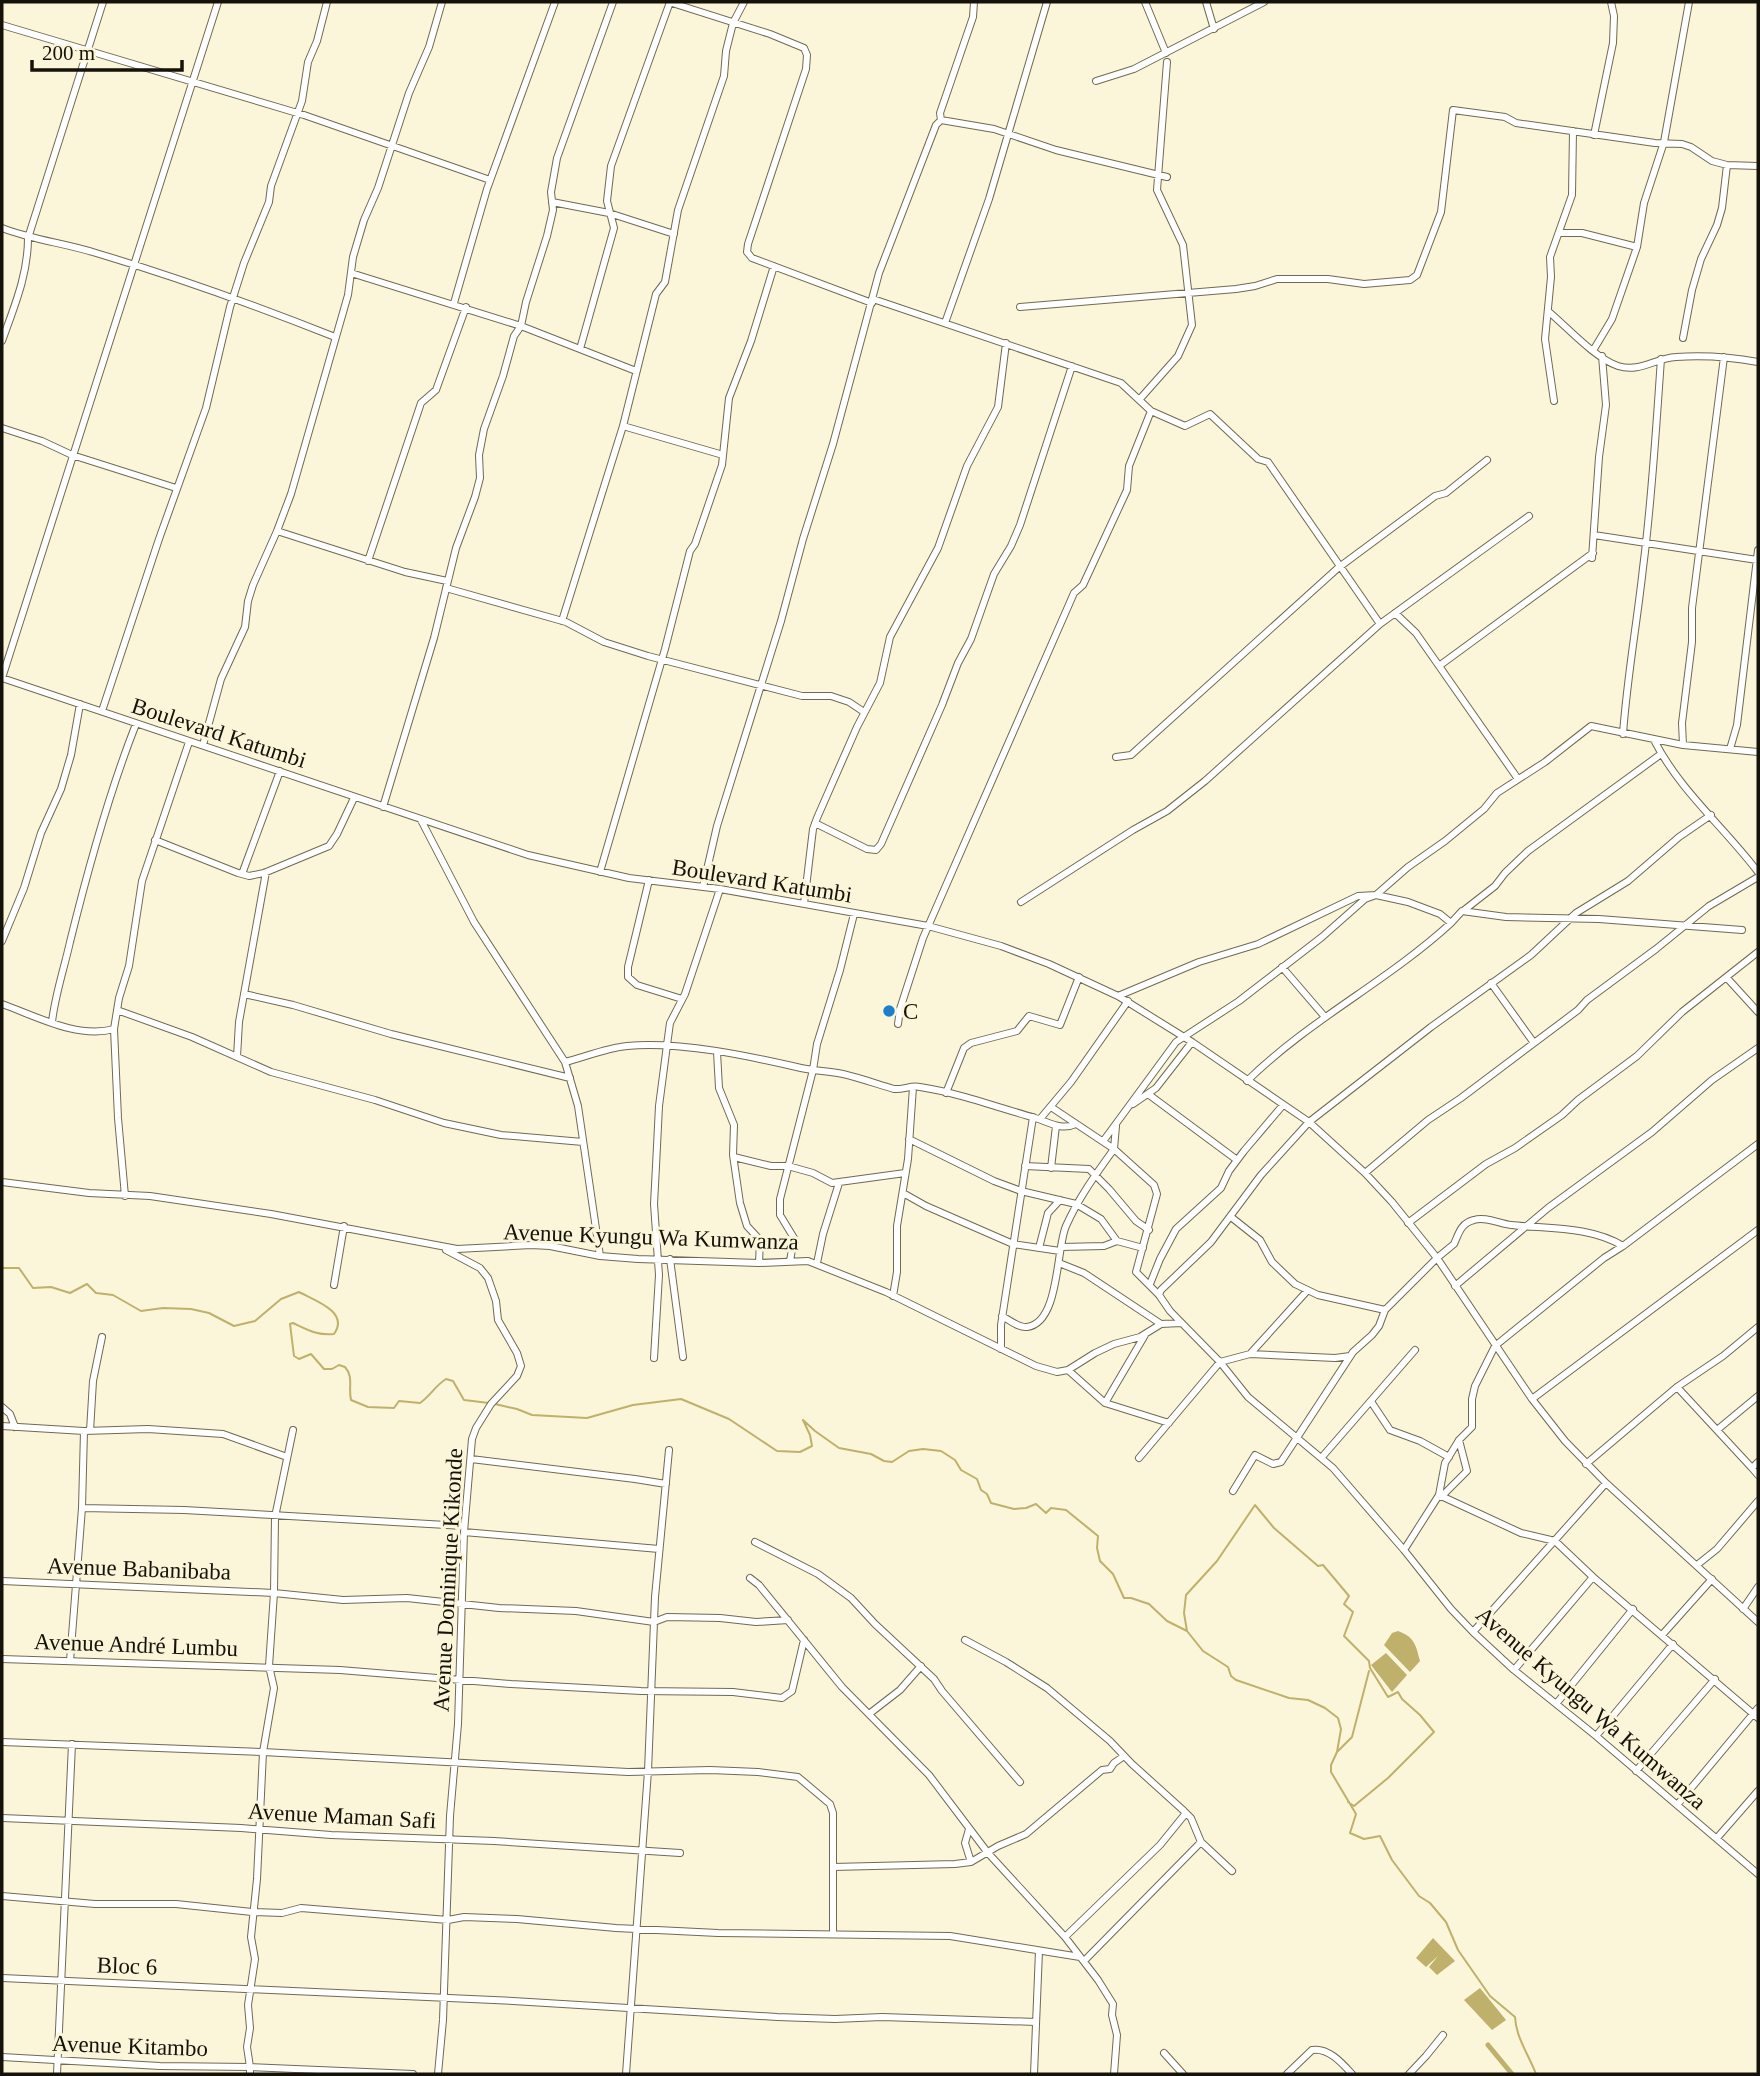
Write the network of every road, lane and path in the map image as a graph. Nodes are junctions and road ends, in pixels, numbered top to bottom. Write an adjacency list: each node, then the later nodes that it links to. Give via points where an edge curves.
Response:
1 (103, 2): 19 (street)
2 (218, 2): 23 (street)
3 (327, 2): 24 (street)
4 (442, 2): 30 (street)
5 (555, 2): 35 (street)
6 (613, 2): 36 (street, via 557,158)
7 (670, 2): 16 (street); 37 (street, via 611,166)
8 (744, 2): 16 (street)
9 (974, 2): 25 (street)
10 (1046, 2): 27 (street)
11 (1145, 2): 20 (street)
12 (1206, 2): 18 (street)
13 (1264, 2): 18 (street)
14 (1611, 2): 28 (street, via 1613,43)
15 (1689, 2): 29 (street)
16 (733, 23): 40 (street, via 724,76); 44 (street, via 795,43 807,55 748,244 752,258)
17 (2, 25): 19 (street)
18 (1214, 29): 20 (street)
19 (87, 52): 23 (street); 41 (street)
20 (1166, 53): 22 (street)
21 (1167, 62): 33 (street)
22 (1096, 81)
23 (192, 82): 24 (street); 43 (street)
24 (296, 113): 30 (street); 47 (street)
25 (941, 120): 27 (street); 48 (street, via 879,274)
26 (1573, 131): 28 (street); 39 (street, via 1572,195); 46 (street, via 1453,110 1441,212 1420,270 1410,280 1364,284 1277,279 1246,288)
27 (1008, 134): 33 (street); 53 (street)
28 (1594, 135): 29 (street)
29 (1664, 142): 31 (street, via 1691,147); 42 (street, via 1644,202)
30 (392, 146): 35 (street); 45 (street, via 364,220)
31 (1727, 165): 32 (street); 56 (street, via 1722,208 1695,280)
32 (1758, 166)
33 (1158, 175): 34 (street); 46 (street, via 1157,190 1183,245)
34 (1167, 177)
35 (490, 180): 49 (street)
36 (552, 202): 37 (street); 54 (street, via 551,221)
37 (609, 212): 40 (street); 59 (street, via 614,228)
38 (2, 228): 41 (street)
39 (1559, 233): 42 (street, via 1582,233); 52 (street, via 1550,257)
40 (674, 234): 66 (street, via 665,282 656,294)
41 (28, 238): 43 (street); 57 (street, via 21,290)
42 (1637, 247): 60 (street, via 1612,319)
43 (133, 265): 47 (street); 72 (street)
44 (774, 266): 48 (street); 73 (street, via 729,398)
45 (351, 273): 49 (street); 55 (street)
46 (1188, 292): 51 (street); 67 (street, via 1192,325 1178,356)
47 (233, 299): 55 (street); 75 (street, via 206,408)
48 (873, 301): 53 (street); 93 (street)
49 (454, 303): 50 (street)
50 (466, 307): 54 (street); 83 (street, via 436,390 421,403)
51 (1020, 307)
52 (1549, 312): 60 (street); 68 (street, via 1545,339)
53 (944, 323): 58 (street)
54 (521, 326): 59 (street); 85 (street, via 484,429 480,478)
55 (335, 337): 77 (street)
56 (1683, 338)
57 (2, 341)
58 (1006, 343): 65 (street); 96 (street, via 998,407 967,466 938,548 890,637 880,684)
59 (580, 349): 66 (street)
60 (1594, 349): 61 (street)
61 (1602, 356): 63 (street, via 1628,368); 78 (street, via 1606,405)
62 (1724, 356): 63 (street); 64 (street); 81 (street)
63 (1661, 359): 79 (street)
64 (1758, 362)
65 (1072, 366): 67 (street, via 1121,383); 113 (street, via 1020,525 994,574 971,639 881,844 876,850 867,849)
66 (636, 371): 70 (street)
67 (1139, 400): 69 (street)
68 (1555, 401)
69 (1151, 411): 84 (street, via 1185,426 1210,414 1258,459 1268,462); 131 (street, via 1129,466 1127,490 1083,585 1074,593)
70 (623, 426): 73 (street); 88 (street)
71 (2, 428): 72 (street)
72 (72, 455): 75 (street); 92 (street)
73 (723, 455): 90 (street, via 717,486 690,551)
74 (1487, 460): 84 (street)
75 (176, 488): 95 (street)
76 (1529, 516): 87 (street)
77 (277, 531): 83 (street); 101 (street, via 253,585 245,628 221,679)
78 (1594, 534): 79 (street); 91 (street, via 1592,556)
79 (1645, 542): 81 (street); 98 (street)
80 (1758, 550): 82 (street)
81 (1699, 551): 82 (street); 102 (street)
82 (1757, 560): 86 (street)
83 (368, 561): 85 (street)
84 (1340, 567): 89 (street); 106 (street, via 1131,755)
85 (447, 585): 88 (street); 110 (street)
86 (1756, 589): 103 (street)
87 (1395, 613): 89 (street); 91 (street)
88 (562, 621): 90 (street, via 604,642)
89 (1380, 624): 124 (street, via 1167,811)
90 (662, 659): 93 (street); 116 (street)
91 (1439, 666): 108 (street)
92 (2, 678): 94 (street, Boulevard Katumbi)
93 (761, 684): 96 (street, via 802,696 831,696); 121 (street)
94 (80, 705): 95 (street, Boulevard Katumbi); 133 (street, via 64,780)
95 (102, 711): 97 (street, Boulevard Katumbi)
96 (864, 712): 113 (street)
97 (136, 724): 100 (street, Boulevard Katumbi); 147 (street, via 98,838)
98 (1623, 734): 99 (street); 108 (street, via 1591,726)
99 (1654, 740): 102 (street); 105 (street)
100 (189, 743): 101 (street, Boulevard Katumbi); 114 (street)
101 (203, 745): 107 (street, Boulevard Katumbi)
102 (1683, 745): 103 (street)
103 (1730, 749): 104 (street)
104 (1758, 752)
105 (1661, 754): 111 (street, via 1681,784); 126 (street, via 1528,852)
106 (1116, 757)
107 (280, 771): 109 (street, Boulevard Katumbi); 118 (street)
108 (1518, 779): 123 (street)
109 (354, 798): 110 (street, Boulevard Katumbi); 115 (street, via 329,845)
110 (383, 807): 112 (street, Boulevard Katumbi)
111 (1711, 815): 117 (street); 128 (street, via 1628,881)
112 (421, 820): 116 (street, Boulevard Katumbi, via 528,855); 157 (street, via 474,922)
113 (815, 823): 125 (street)
114 (155, 840): 118 (street); 144 (street, via 142,881)
115 (266, 872): 118 (street); 139 (street)
116 (600, 872): 120 (street, Boulevard Katumbi)
117 (1758, 872)
118 (242, 874)
119 (1758, 877): 130 (street)
120 (649, 880): 121 (street, Boulevard Katumbi); 141 (street, via 628,977 637,985)
121 (703, 887): 122 (street, Boulevard Katumbi)
122 (720, 890): 125 (street, Boulevard Katumbi); 141 (street)
123 (1376, 895): 129 (street, via 1408,902); 135 (street); 140 (street, via 1358,896 1258,944 1199,962)
124 (1021, 902)
125 (804, 904): 127 (street, Boulevard Katumbi)
126 (1462, 911): 128 (street); 129 (street)
127 (854, 914): 131 (street, Boulevard Katumbi); 158 (street)
128 (1571, 918): 130 (street); 138 (street)
129 (1451, 923): 146 (street)
130 (1685, 925): 132 (street); 152 (street)
131 (928, 926): 136 (street, Boulevard Katumbi, via 1001,946); 148 (street)
132 (1742, 930)
133 (2, 941)
134 (1758, 952): 137 (street)
135 (1282, 968): 146 (street); 150 (street)
136 (1079, 977): 140 (street, Boulevard Katumbi); 162 (street, via 1060,1026 1029,1016 1017,1031 971,1042 960,1055)
137 (1727, 978): 145 (street); 193 (street, via 1562,1115 1486,1164)
138 (1491, 983): 152 (street); 168 (street)
139 (244, 994): 156 (street); 159 (street)
140 (1118, 996): 142 (street, Boulevard Katumbi)
141 (682, 999): 153 (street, via 670,1023)
142 (1128, 1002): 150 (street, Boulevard Katumbi); 165 (street)
143 (2, 1004): 147 (street)
144 (117, 1010): 149 (street); 156 (street)
145 (1758, 1012)
146 (1325, 1017): 160 (street)
147 (51, 1022): 149 (street, via 89,1032)
148 (898, 1024)
149 (114, 1029): 189 (street)
150 (1183, 1037): 151 (street, Boulevard Katumbi); 166 (street)
151 (1192, 1042): 160 (street, Boulevard Katumbi); 163 (street)
152 (1534, 1043): 183 (street, via 1428,1120)
153 (667, 1045): 155 (street); 157 (street, via 624,1046); 206 (street, via 654,1203)
154 (1758, 1048): 195 (street)
155 (717, 1052): 158 (street); 177 (street, via 719,1088 734,1125)
156 (237, 1057): 174 (street, via 271,1072 452,1125)
157 (565, 1062): 159 (street)
158 (813, 1070): 161 (street, via 894,1089); 179 (street)
159 (570, 1078): 174 (street)
160 (1247, 1081): 164 (street, Boulevard Katumbi)
161 (913, 1087): 162 (street); 172 (street)
162 (946, 1093): 167 (street)
163 (1149, 1094): 166 (street); 178 (street)
164 (1283, 1105): 168 (street, Boulevard Katumbi); 178 (street)
165 (1051, 1107): 167 (street); 169 (street)
166 (1128, 1107): 171 (street)
167 (1037, 1118): 170 (street); 180 (street)
168 (1309, 1122): 183 (street, Boulevard Katumbi); 192 (street)
169 (1076, 1124): 170 (street); 173 (street)
170 (1056, 1126): 181 (street)
171 (1116, 1126): 173 (street); 176 (street)
172 (909, 1139): 182 (street); 187 (street)
173 (1104, 1140): 176 (street)
174 (583, 1142): 205 (street)
175 (1758, 1143): 201 (street)
176 (1114, 1149): 184 (street); 196 (street, via 1154,1185 1157,1194)
177 (734, 1157): 179 (street); 210 (street, via 747,1226 760,1240)
178 (1237, 1160): 213 (street, via 1221,1188 1176,1229)
179 (788, 1166): 186 (street); 209 (street, via 779,1206 794,1238)
180 (1025, 1166): 181 (street); 187 (street)
181 (1051, 1168): 184 (street, via 1086,1168)
182 (905, 1173): 186 (street); 188 (street)
183 (1365, 1173): 193 (street, Boulevard Katumbi)
184 (1094, 1175): 191 (street); 196 (street)
185 (2, 1182): 189 (street, Avenue Kyungu Wa Kumwanza)
186 (839, 1183): 212 (street)
187 (1021, 1191): 190 (street); 200 (street)
188 (903, 1193): 200 (street); 218 (street)
189 (125, 1196): 194 (street, Avenue Kyungu Wa Kumwanza)
190 (1060, 1200): 191 (street); 202 (street, via 1046,1219)
191 (1076, 1204): 198 (street, via 1101,1219); 204 (street)
192 (1231, 1217): 216 (street, via 1260,1240 1272,1262 1294,1284); 217 (street)
193 (1408, 1223): 207 (street, Boulevard Katumbi)
194 (344, 1226): 199 (street, Avenue Kyungu Wa Kumwanza); 214 (street)
195 (1527, 1226): 201 (street, via 1601,1236); 207 (street, via 1473,1220); 215 (street)
196 (1149, 1230): 203 (street)
197 (1758, 1230): 239 (street)
198 (1117, 1241): 203 (street); 204 (street)
199 (434, 1244): 205 (street, Avenue Kyungu Wa Kumwanza, via 469,1250 550,1246); 256 (street, Avenue Dominique Kikonde, via 480,1268 488,1278 498,1320 521,1366 475,1428)
200 (1013, 1244): 202 (street); 220 (street)
201 (1623, 1246): 226 (street)
202 (1040, 1248): 204 (street)
203 (1143, 1248): 213 (street, via 1136,1272)
204 (1060, 1249): 211 (street)
205 (600, 1256): 206 (street, Avenue Kyungu Wa Kumwanza)
206 (658, 1258): 208 (street, Avenue Kyungu Wa Kumwanza); 232 (street)
207 (1437, 1258): 215 (street, Boulevard Katumbi); 219 (street)
208 (670, 1259): 210 (street, Avenue Kyungu Wa Kumwanza); 231 (street)
209 (790, 1261): 210 (street, Avenue Kyungu Wa Kumwanza); 212 (street, Avenue Kyungu Wa Kumwanza)
210 (759, 1262)
211 (1059, 1262): 220 (street, via 1053,1291 1039,1320 1024,1327); 222 (street, via 1084,1273)
212 (817, 1263): 218 (street, Avenue Kyungu Wa Kumwanza)
213 (1150, 1284): 217 (street, Avenue Kyungu Wa Kumwanza)
214 (334, 1285)
215 (1455, 1286): 226 (street, Boulevard Katumbi)
216 (1307, 1291): 219 (street); 229 (street)
217 (1159, 1295): 221 (street, Avenue Kyungu Wa Kumwanza)
218 (893, 1296): 227 (street, Avenue Kyungu Wa Kumwanza)
219 (1385, 1310): 230 (street, via 1372,1335)
220 (1002, 1316): 227 (street)
221 (1181, 1323): 222 (street); 234 (street, Avenue Kyungu Wa Kumwanza)
222 (1161, 1324): 224 (street)
223 (1758, 1327): 237 (street)
224 (1146, 1334): 236 (street, via 1095,1353); 240 (street)
225 (102, 1337): 248 (street)
226 (1495, 1346): 239 (street, Boulevard Katumbi); 250 (street, via 1475,1386 1472,1427)
227 (1001, 1349): 236 (street, Avenue Kyungu Wa Kumwanza, via 1048,1370)
228 (1415, 1350): 241 (street)
229 (1250, 1354): 233 (street); 234 (street)
230 (1350, 1356): 233 (street); 235 (street)
231 (683, 1357)
232 (654, 1358)
233 (1335, 1358): 235 (street)
234 (1220, 1362): 243 (street); 249 (street, Avenue Kyungu Wa Kumwanza, via 1248,1397)
235 (1345, 1364): 249 (street)
236 (1068, 1370): 240 (street)
237 (1677, 1388): 247 (street); 258 (street)
238 (1758, 1396): 247 (street)
239 (1532, 1399): 258 (street, Boulevard Katumbi)
240 (1105, 1403): 243 (street)
241 (1372, 1403): 253 (street); 254 (street, via 1390,1430)
242 (2, 1407): 245 (street)
243 (1169, 1423): 255 (street)
244 (2, 1426): 245 (street)
245 (15, 1427): 248 (street)
246 (293, 1430): 252 (street)
247 (1717, 1430): 259 (street)
248 (87, 1431): 252 (street, via 223,1434); 266 (street)
249 (1297, 1436): 253 (street, Avenue Kyungu Wa Kumwanza); 263 (street, via 1278,1465 1255,1455)
250 (1460, 1440): 254 (street); 264 (street, via 1467,1471)
251 (669, 1450): 262 (street)
252 (287, 1457): 267 (street)
253 (1322, 1457): 272 (street, Avenue Kyungu Wa Kumwanza)
254 (1449, 1457): 264 (street)
255 (1139, 1458)
256 (471, 1459): 262 (street); 268 (street, Avenue Dominique Kikonde)
257 (1758, 1462): 259 (street)
258 (1586, 1464): 261 (street, Boulevard Katumbi)
259 (1752, 1468): 260 (street)
260 (1758, 1475)
261 (1606, 1483): 269 (street); 273 (street, Boulevard Katumbi)
262 (666, 1485): 271 (street)
263 (1233, 1491)
264 (1440, 1496): 269 (street, via 1521,1533); 272 (street)
265 (1758, 1500): 273 (street, via 1717,1549)
266 (82, 1508): 267 (street); 278 (street)
267 (275, 1517): 268 (street); 280 (street)
268 (464, 1529): 271 (street); 281 (street, Avenue Dominique Kikonde)
269 (1555, 1541): 274 (street); 287 (street)
270 (755, 1542): 295 (street, via 818,1574 852,1598)
271 (659, 1549): 285 (street)
272 (1404, 1549): 287 (street, Avenue Kyungu Wa Kumwanza)
273 (1697, 1565): 276 (street, Boulevard Katumbi)
274 (1593, 1577): 282 (street); 296 (street)
275 (750, 1578): 284 (street)
276 (1712, 1579): 283 (street, Boulevard Katumbi); 288 (street)
277 (2, 1581): 278 (street, Avenue Babanibaba)
278 (77, 1584): 280 (street, Avenue Babanibaba); 293 (street)
279 (1758, 1587): 283 (street)
280 (274, 1593): 281 (street, Avenue Babanibaba); 294 (street)
281 (461, 1604): 285 (street, Avenue Babanibaba, via 576,1611); 297 (street, Avenue Dominique Kikonde)
282 (1633, 1609): 288 (street); 300 (street)
283 (1743, 1609): 286 (street, Boulevard Katumbi)
284 (788, 1620): 285 (street, Avenue Babanibaba, via 667,1617); 289 (street)
285 (654, 1622): 299 (street)
286 (1758, 1622)
287 (1473, 1632): 296 (street, Avenue Kyungu Wa Kumwanza)
288 (1662, 1635): 291 (street)
289 (804, 1640): 299 (street, Avenue André Lumbu, via 792,1692 786,1697); 302 (street)
290 (965, 1640): 307 (street, via 1047,1688)
291 (1673, 1644): 298 (street); 303 (street)
292 (2, 1659): 293 (street, Avenue André Lumbu)
293 (70, 1661): 294 (street, Avenue André Lumbu)
294 (268, 1666): 297 (street, Avenue André Lumbu); 306 (street, via 274,1688)
295 (920, 1666): 302 (street, via 900,1690); 311 (street)
296 (1514, 1670): 300 (street, Avenue Kyungu Wa Kumwanza)
297 (459, 1679): 299 (street, Avenue André Lumbu); 308 (street, Avenue Dominique Kikonde)
298 (1714, 1679): 301 (street); 309 (street)
299 (651, 1691): 310 (street)
300 (1556, 1704): 303 (street, Avenue Kyungu Wa Kumwanza)
301 (1756, 1713): 313 (street)
302 (869, 1714): 317 (street, via 929,1775)
303 (1596, 1736): 309 (street, Avenue Kyungu Wa Kumwanza)
304 (2, 1742): 305 (street)
305 (72, 1744): 306 (street); 316 (street)
306 (263, 1752): 308 (street); 318 (street)
307 (1124, 1756): 314 (street); 324 (street, via 1026,1834)
308 (455, 1761): 310 (street); 320 (street, Avenue Dominique Kikonde)
309 (1636, 1770): 313 (street, Avenue Kyungu Wa Kumwanza)
310 (648, 1771): 322 (street); 326 (street, via 797,1777 830,1804)
311 (1020, 1782)
312 (1758, 1791): 319 (street)
313 (1677, 1805): 319 (street, Avenue Kyungu Wa Kumwanza)
314 (1186, 1813): 321 (street); 335 (street, via 1160,1845)
315 (2, 1818): 316 (street, Avenue Maman Safi)
316 (68, 1822): 318 (street, Avenue Maman Safi); 330 (street)
317 (969, 1829): 324 (street); 325 (street, via 965,1850)
318 (260, 1830): 320 (street, Avenue Maman Safi); 331 (street)
319 (1717, 1839): 327 (street, Avenue Kyungu Wa Kumwanza)
320 (450, 1840): 322 (street, Avenue Maman Safi); 332 (street, Avenue Dominique Kikonde)
321 (1201, 1842): 328 (street); 337 (street)
322 (642, 1850): 323 (street, Avenue Maman Safi); 333 (street)
323 (680, 1853)
324 (988, 1853): 325 (street); 335 (street)
325 (971, 1862): 326 (street)
326 (833, 1867): 334 (street)
327 (1757, 1870)
328 (1232, 1871)
329 (2, 1896): 330 (street)
330 (64, 1901): 331 (street, via 176,1904); 339 (street)
331 (253, 1912): 332 (street, via 282,1913 297,1908); 340 (street, via 255,1959)
332 (448, 1920): 333 (street, via 517,1919); 341 (street, Avenue Dominique Kikonde)
333 (637, 1928): 334 (street); 342 (street)
334 (833, 1934): 336 (street, via 950,1936)
335 (1065, 1937): 337 (street)
336 (1039, 1951): 337 (street); 343 (street)
337 (1082, 1959): 354 (street, via 1113,2004 1117,2035)
338 (2, 1978): 339 (street, Bloc 6)
339 (61, 1981): 340 (street, Bloc 6); 347 (street)
340 (250, 1989): 341 (street, Bloc 6); 348 (street)
341 (444, 1998): 342 (street, Bloc 6); 351 (street, Avenue Dominique Kikonde)
342 (631, 2009): 343 (street, Bloc 6); 352 (street)
343 (1036, 2022): 353 (street)
344 (1443, 2035): 358 (street)
345 (1164, 2053): 355 (street)
346 (2, 2057): 347 (street, Avenue Kitambo)
347 (57, 2062): 348 (street, Avenue Kitambo); 349 (street)
348 (250, 2071): 350 (street, Avenue Kitambo)
349 (57, 2074)
350 (413, 2074)
351 (438, 2074)
352 (626, 2074)
353 (1034, 2074)
354 (1114, 2074)
355 (1183, 2074)
356 (1287, 2074): 357 (street, via 1317,2049 1332,2055)
357 (1352, 2074)
358 (1409, 2074)

